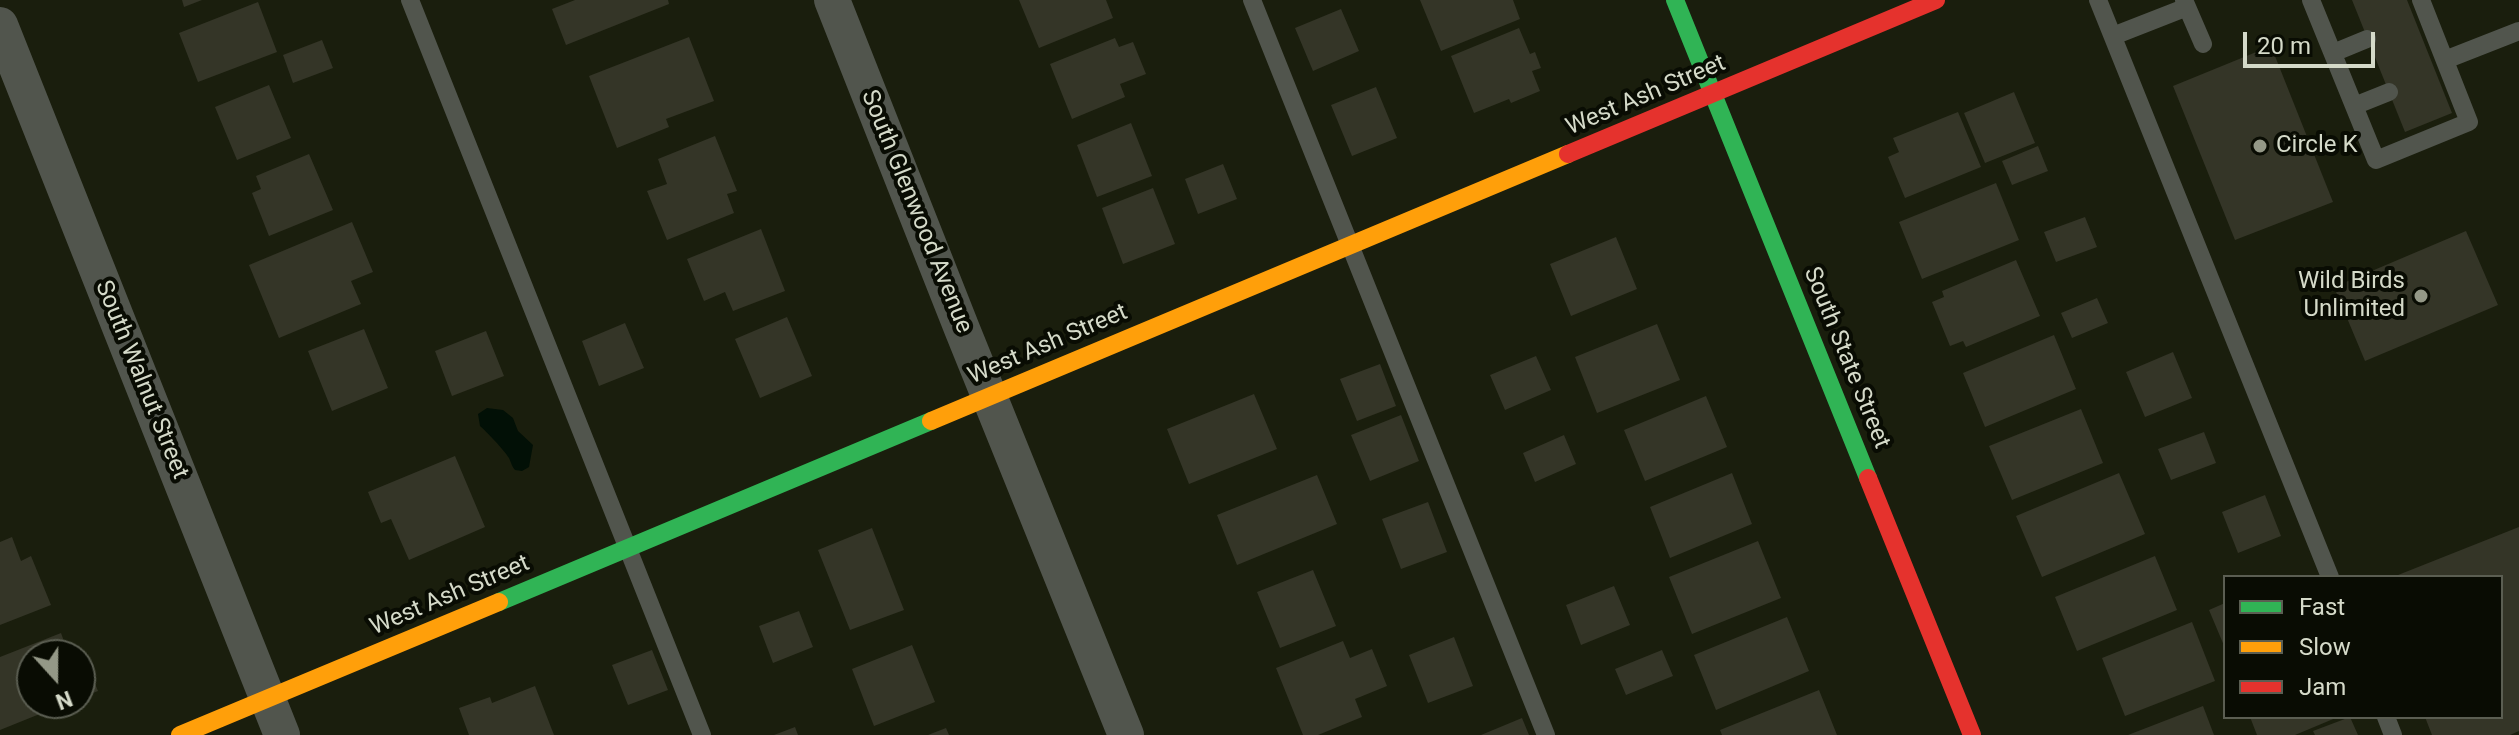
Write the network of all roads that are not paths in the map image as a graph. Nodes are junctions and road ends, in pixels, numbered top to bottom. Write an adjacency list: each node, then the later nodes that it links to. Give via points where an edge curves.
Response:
1 (410, 0): 22 (lane)
2 (832, 0): 21 (street, South Glenwood Avenue)
3 (1252, 0): 20 (lane)
4 (1675, 0): 18 (street, South State Street)
5 (1936, 0): 18 (street, West Ash Street)
6 (2098, 0): 12 (lane)
7 (2312, 0): 15 (lane)
8 (2185, 4): 12 (lane); 14 (lane)
9 (2421, 11): 16 (lane)
10 (0, 25): 24 (street, South Walnut Street)
11 (2519, 31): 16 (lane)
12 (2113, 36): 23 (lane)
13 (2367, 39): 15 (lane)
14 (2203, 44)
15 (2333, 53): 19 (lane)
16 (2443, 67): 19 (lane, via 2469,122 2456,128 2376,160)
17 (2389, 92): 19 (lane)
18 (1713, 94): 20 (street, West Ash Street); 30 (street, South State Street)
19 (2354, 106)
20 (1349, 246): 21 (street, West Ash Street); 29 (lane)
21 (990, 396): 22 (street, West Ash Street); 28 (street, South Glenwood Avenue)
22 (627, 547): 24 (street, West Ash Street); 27 (lane)
23 (2329, 575)
24 (268, 699): 25 (street, West Ash Street); 26 (street, South Walnut Street)
25 (180, 735)
26 (282, 735)
27 (702, 735)
28 (1126, 735)
29 (1546, 735)
30 (1972, 735)

